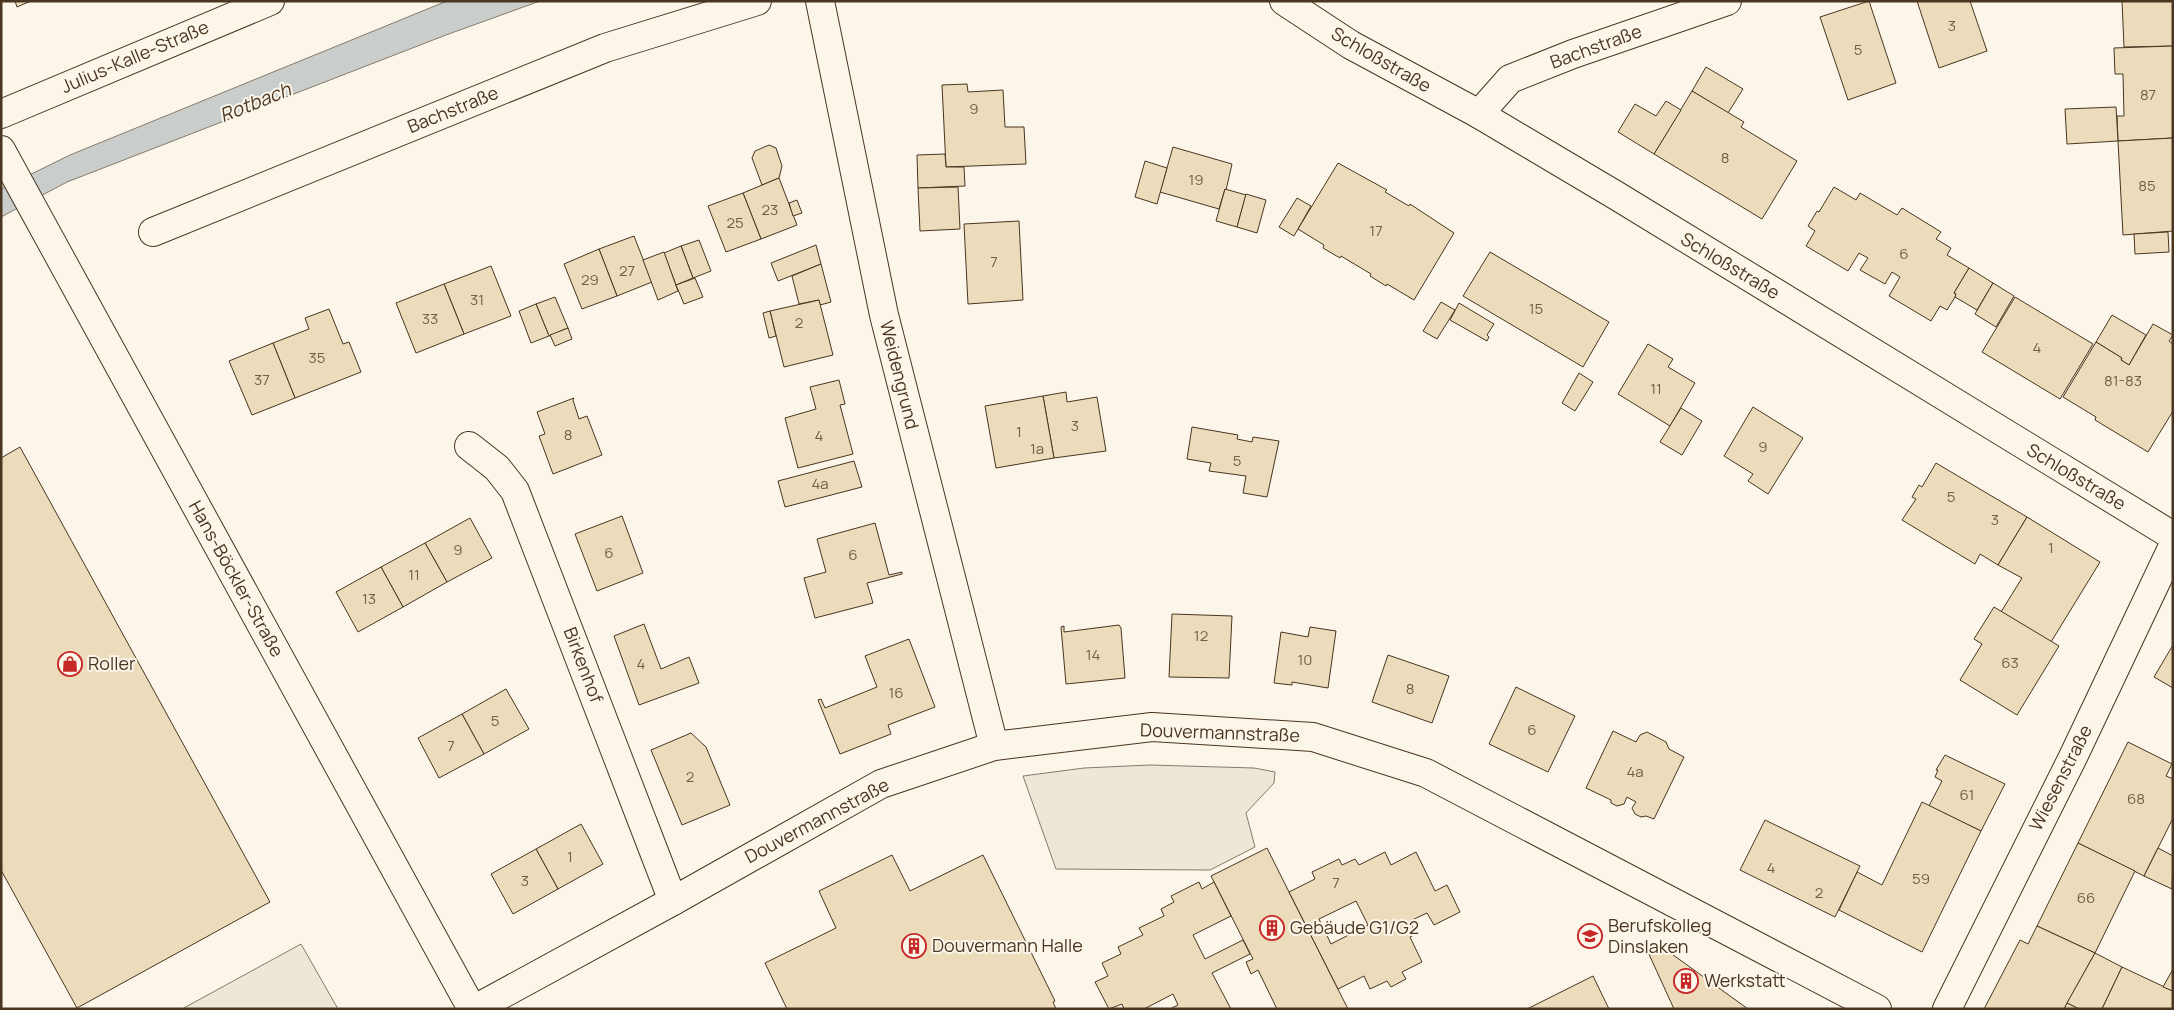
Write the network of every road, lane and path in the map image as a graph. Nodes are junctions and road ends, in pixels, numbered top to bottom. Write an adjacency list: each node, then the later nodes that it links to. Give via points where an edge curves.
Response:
1 (270, 1): 6 (street, Julius-Kalle-Straße)
2 (757, 1): 9 (street, Bachstraße, via 605,48)
3 (820, 1): 13 (street, Weidengrund, via 884,314)
4 (1284, 1): 7 (street, Schloßstraße, via 1351,45)
5 (1727, 1): 7 (street, Bachstraße, via 1510,79)
6 (1, 114)
7 (1479, 114): 11 (street, Schloßstraße)
8 (5, 156): 15 (street, Hans-Böckler-Straße)
9 (153, 232)
10 (469, 446): 14 (street, Birkenhof, via 497,468 515,491)
11 (2173, 536)
12 (2173, 546): 17 (street, Wiesenstraße, via 2073,757)
13 (994, 746): 14 (street, Douvermannstraße, via 880,784); 16 (street, Douvermannstraße, via 1152,727 1313,738 1426,773)
14 (673, 900): 15 (street, Douvermannstraße)
15 (473, 1009)
16 (1877, 1009)
17 (1947, 1009)

